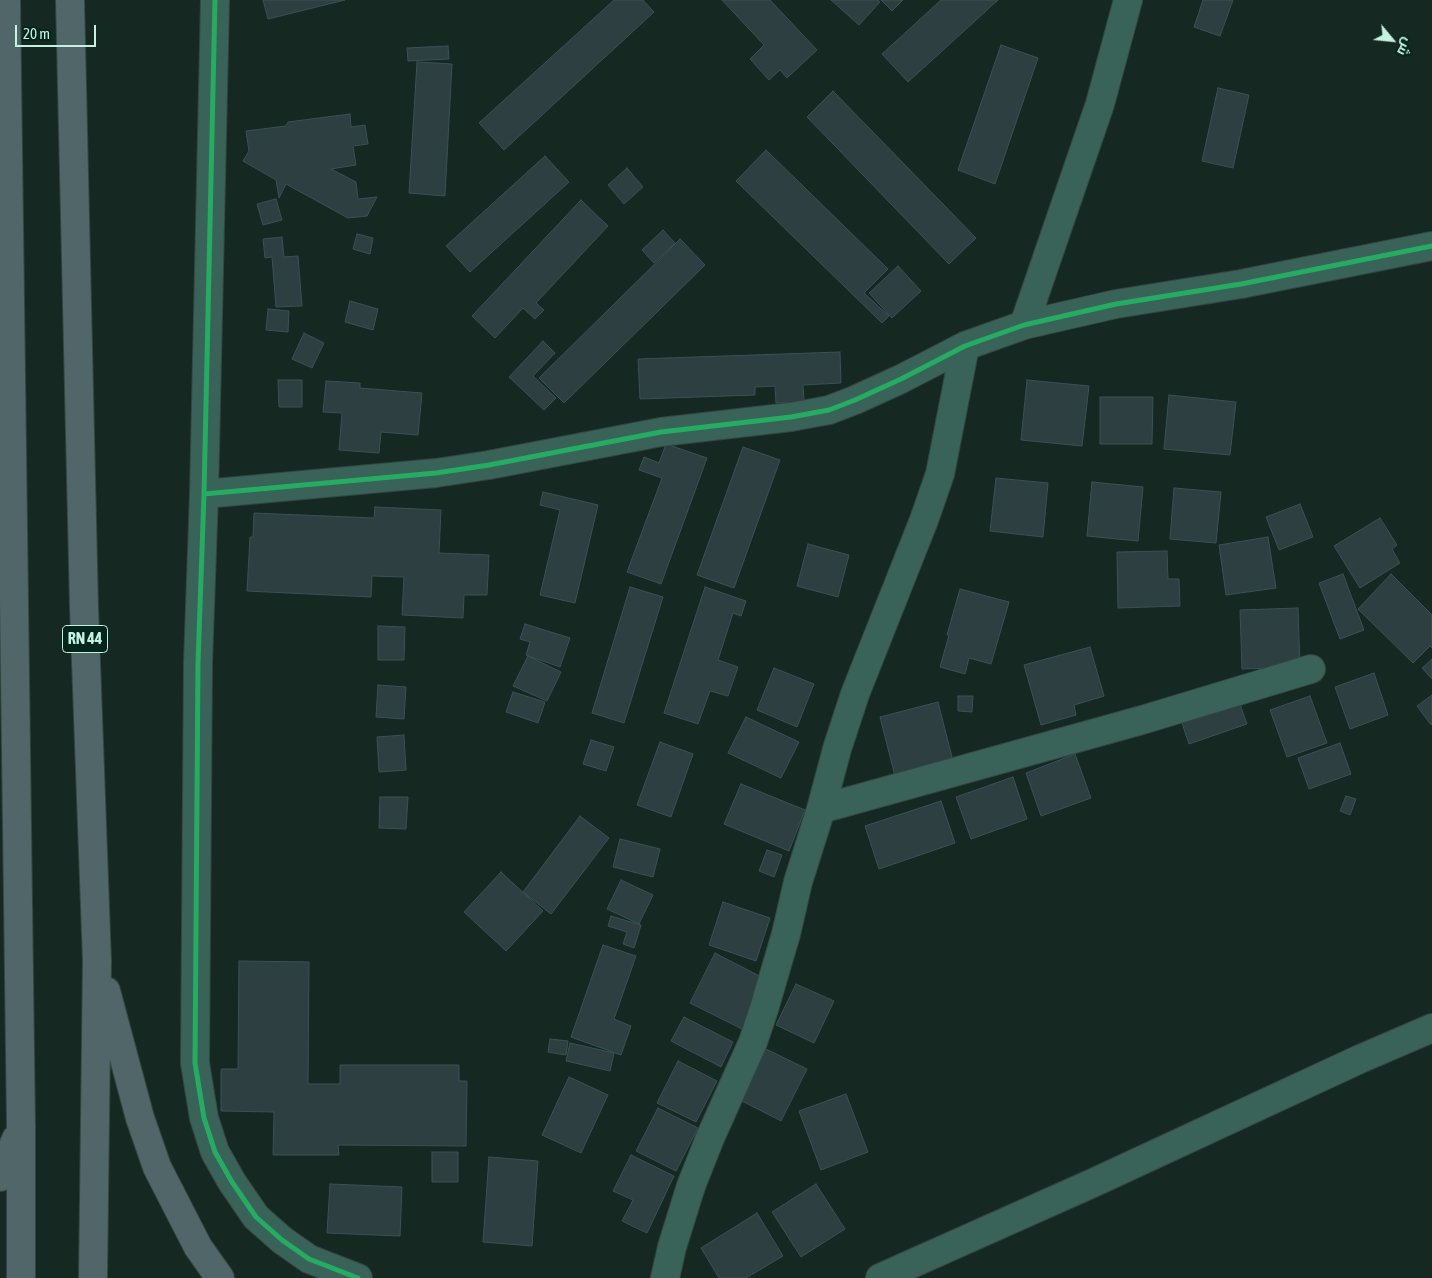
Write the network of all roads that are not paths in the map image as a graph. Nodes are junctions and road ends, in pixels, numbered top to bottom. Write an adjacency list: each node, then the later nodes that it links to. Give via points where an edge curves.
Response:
1 (6, 0): 13 (highway)
2 (70, 0): 11 (highway, RN 44, via 84,606)
3 (215, 0): 8 (street)
4 (1128, 0): 6 (street, via 1100,104)
5 (1432, 246): 6 (street, via 1241,284 1116,304)
6 (1024, 325): 7 (street)
7 (965, 346): 8 (street, via 901,379 828,410 661,432 436,473); 10 (street, via 940,474 855,694)
8 (204, 494): 18 (street, via 198,663 195,1044 204,1118 215,1152 256,1217 310,1259)
9 (1311, 669): 10 (street, via 1123,726)
10 (821, 809): 19 (street, via 764,1010 691,1186)
11 (97, 960): 16 (highway, RN 44); 17 (highway, via 140,1118 157,1166 198,1248)
12 (1432, 1028): 20 (street)
13 (21, 1126): 14 (highway); 15 (highway)
14 (0, 1177)
15 (21, 1278)
16 (92, 1278)
17 (220, 1278)
18 (358, 1278)
19 (665, 1278)
20 (880, 1278)

